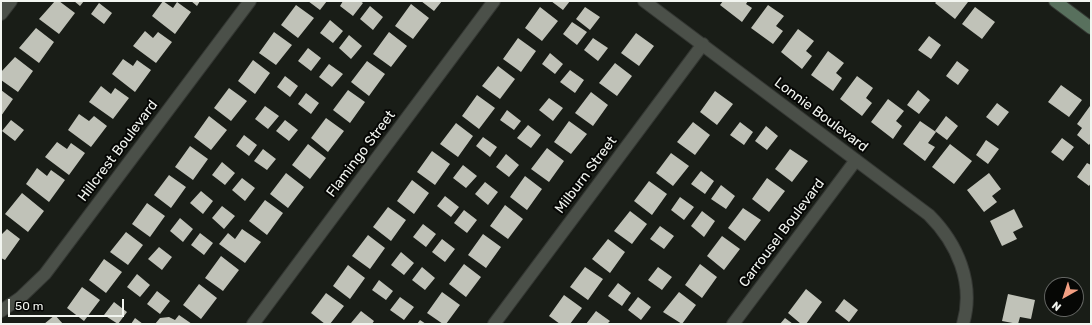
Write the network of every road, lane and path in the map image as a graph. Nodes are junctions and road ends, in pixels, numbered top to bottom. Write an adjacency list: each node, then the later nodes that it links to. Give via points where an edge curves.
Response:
1 (11, 1): 6 (street)
2 (250, 1): 10 (street, Hillcrest Boulevard, via 45,274 20,298)
3 (494, 1): 11 (street, Flamingo Street)
4 (644, 1): 8 (street, Lonnie Boulevard)
5 (1055, 1): 7 (street)
6 (1, 14)
7 (1091, 28)
8 (703, 44): 9 (street, Lonnie Boulevard); 12 (street, Milburn Street)
9 (856, 160): 13 (street, Carrousel Boulevard); 14 (street, Lonnie Boulevard, via 929,215 952,242 966,284)
10 (1, 311)
11 (253, 324)
12 (494, 324)
13 (732, 324)
14 (963, 324)

